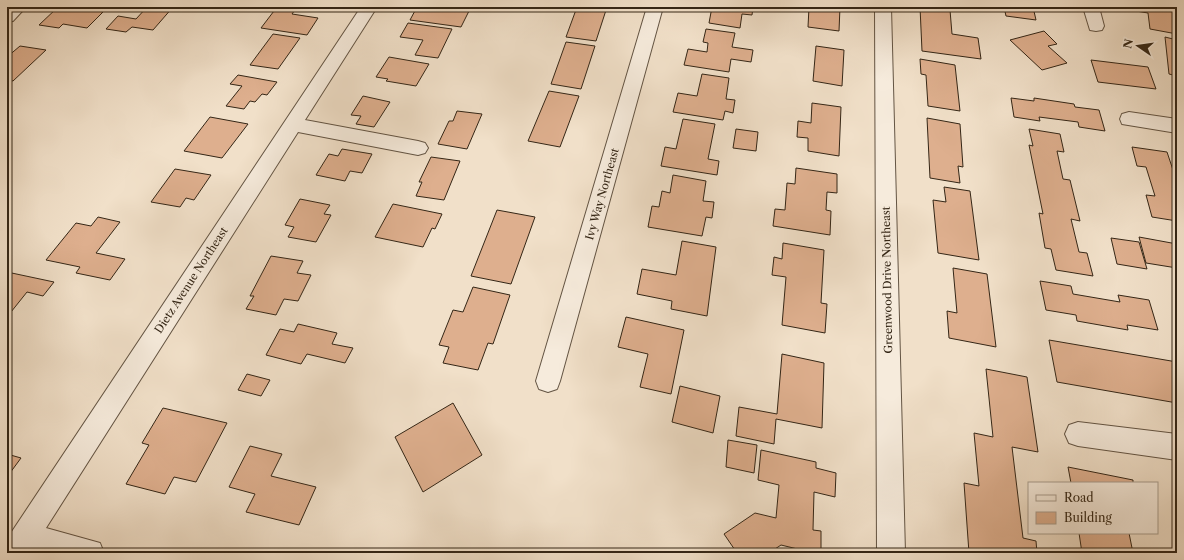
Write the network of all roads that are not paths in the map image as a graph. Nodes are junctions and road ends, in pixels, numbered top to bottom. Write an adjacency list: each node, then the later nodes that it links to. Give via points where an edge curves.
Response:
1 (18, 7): 6 (street)
2 (369, 7): 9 (street, Dietz Avenue Northeast)
3 (655, 7): 12 (street, Ivy Way Northeast)
4 (883, 7): 17 (street, Greenwood Drive Northeast)
5 (1091, 7): 7 (street)
6 (7, 17)
7 (1096, 26)
8 (1128, 119): 10 (street)
9 (292, 124): 11 (street); 15 (street, Dietz Avenue Northeast)
10 (1177, 126)
11 (418, 148)
12 (548, 381)
13 (1078, 434): 14 (street)
14 (1177, 447)
15 (20, 544): 16 (street)
16 (90, 553)
17 (891, 553)

